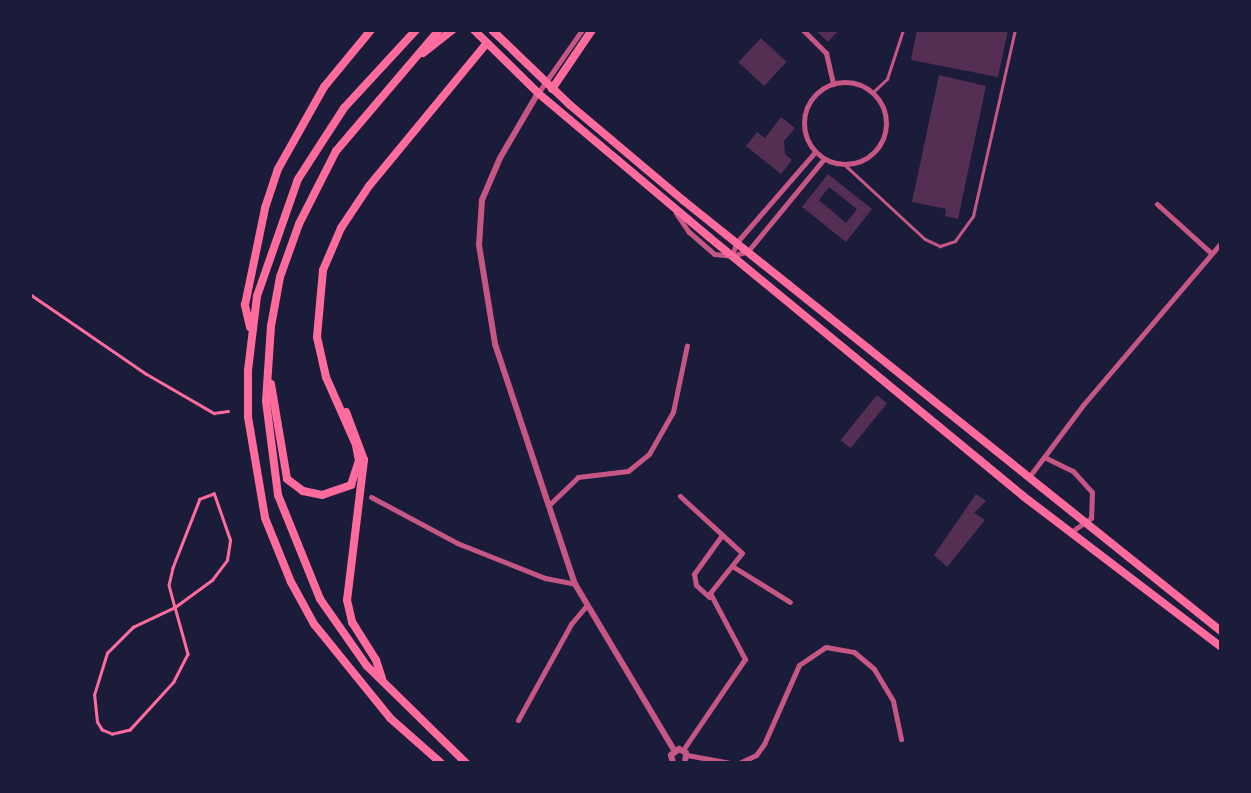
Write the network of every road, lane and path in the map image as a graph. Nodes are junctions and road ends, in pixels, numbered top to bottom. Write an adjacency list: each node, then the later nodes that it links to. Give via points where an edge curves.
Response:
1 (371, 30): 28 (main road, via 324,87 278,170 245,304)
2 (416, 30): 28 (main road, via 344,108 298,179 267,260)
3 (452, 30): 11 (main road)
4 (474, 30): 12 (main road)
5 (492, 30): 13 (main road)
6 (582, 30): 13 (street)
7 (592, 30): 15 (main road)
8 (804, 30): 14 (street, via 826,53)
9 (902, 30): 17 (lane, via 886,79)
10 (1014, 30): 20 (lane, via 973,216 955,241 940,246 925,239)
11 (440, 33): 30 (main road, via 336,151 299,224 280,277)
12 (486, 43): 16 (main road); 31 (main road, via 370,186 330,250 316,316)
13 (544, 80): 15 (main road); 16 (street)
14 (833, 84): 17 (street, via 860,85); 18 (street, via 815,95 805,113)
15 (554, 89): 16 (main road); 22 (main road)
16 (538, 93): 26 (main road); 37 (street, via 490,179 479,245 495,344)
17 (872, 93): 20 (street, via 884,113 883,137 865,160)
18 (815, 152): 19 (street); 22 (street)
19 (824, 159): 20 (street); 24 (street)
20 (844, 164)
21 (1157, 204): 25 (street)
22 (737, 242): 24 (main road); 26 (street)
23 (1221, 243): 25 (street)
24 (748, 251): 26 (street); 34 (main road)
25 (1210, 252): 33 (street)
26 (732, 256): 39 (main road)
27 (30, 294): 32 (path, via 196,403 214,413)
28 (251, 333): 53 (main road, via 248,417 256,474 291,582 348,670)
29 (686, 345): 37 (street, via 673,412 649,454 628,471 578,477)
30 (269, 375): 31 (main road, via 282,469 292,484 312,494 338,493 356,478 356,446); 49 (main road, via 271,464 290,532 332,619)
31 (332, 392): 49 (main road, via 357,432 364,460 347,600)
32 (228, 411)
33 (1044, 457): 34 (street); 38 (street, via 1089,486 1094,502)
34 (1027, 479): 38 (main road)
35 (680, 496): 40 (street)
36 (371, 498): 42 (street, via 470,548)
37 (548, 506): 42 (street)
38 (1086, 525): 39 (street); 47 (main road)
39 (1070, 532): 48 (main road)
40 (722, 535): 41 (street, via 742,553); 43 (street, via 694,574)
41 (732, 566): 43 (street, via 710,592); 44 (street)
42 (575, 584): 45 (street)
43 (712, 600): 52 (street, via 745,658)
44 (790, 602)
45 (587, 605): 50 (street); 52 (street)
46 (175, 606): 46 (path, via 212,580 227,560 230,540 214,494 200,498 173,568 168,585); 46 (path, via 188,654 174,682 130,730 102,730 94,695 107,653 133,627)
47 (1221, 631)
48 (1221, 647)
49 (382, 682): 54 (main road)
50 (518, 720)
51 (901, 739): 57 (street, via 894,701 874,669 854,652 826,647 800,665 756,756)
52 (682, 755): 55 (street); 56 (street)
53 (441, 763)
54 (466, 763)
55 (673, 763)
56 (730, 763)
57 (738, 763)

